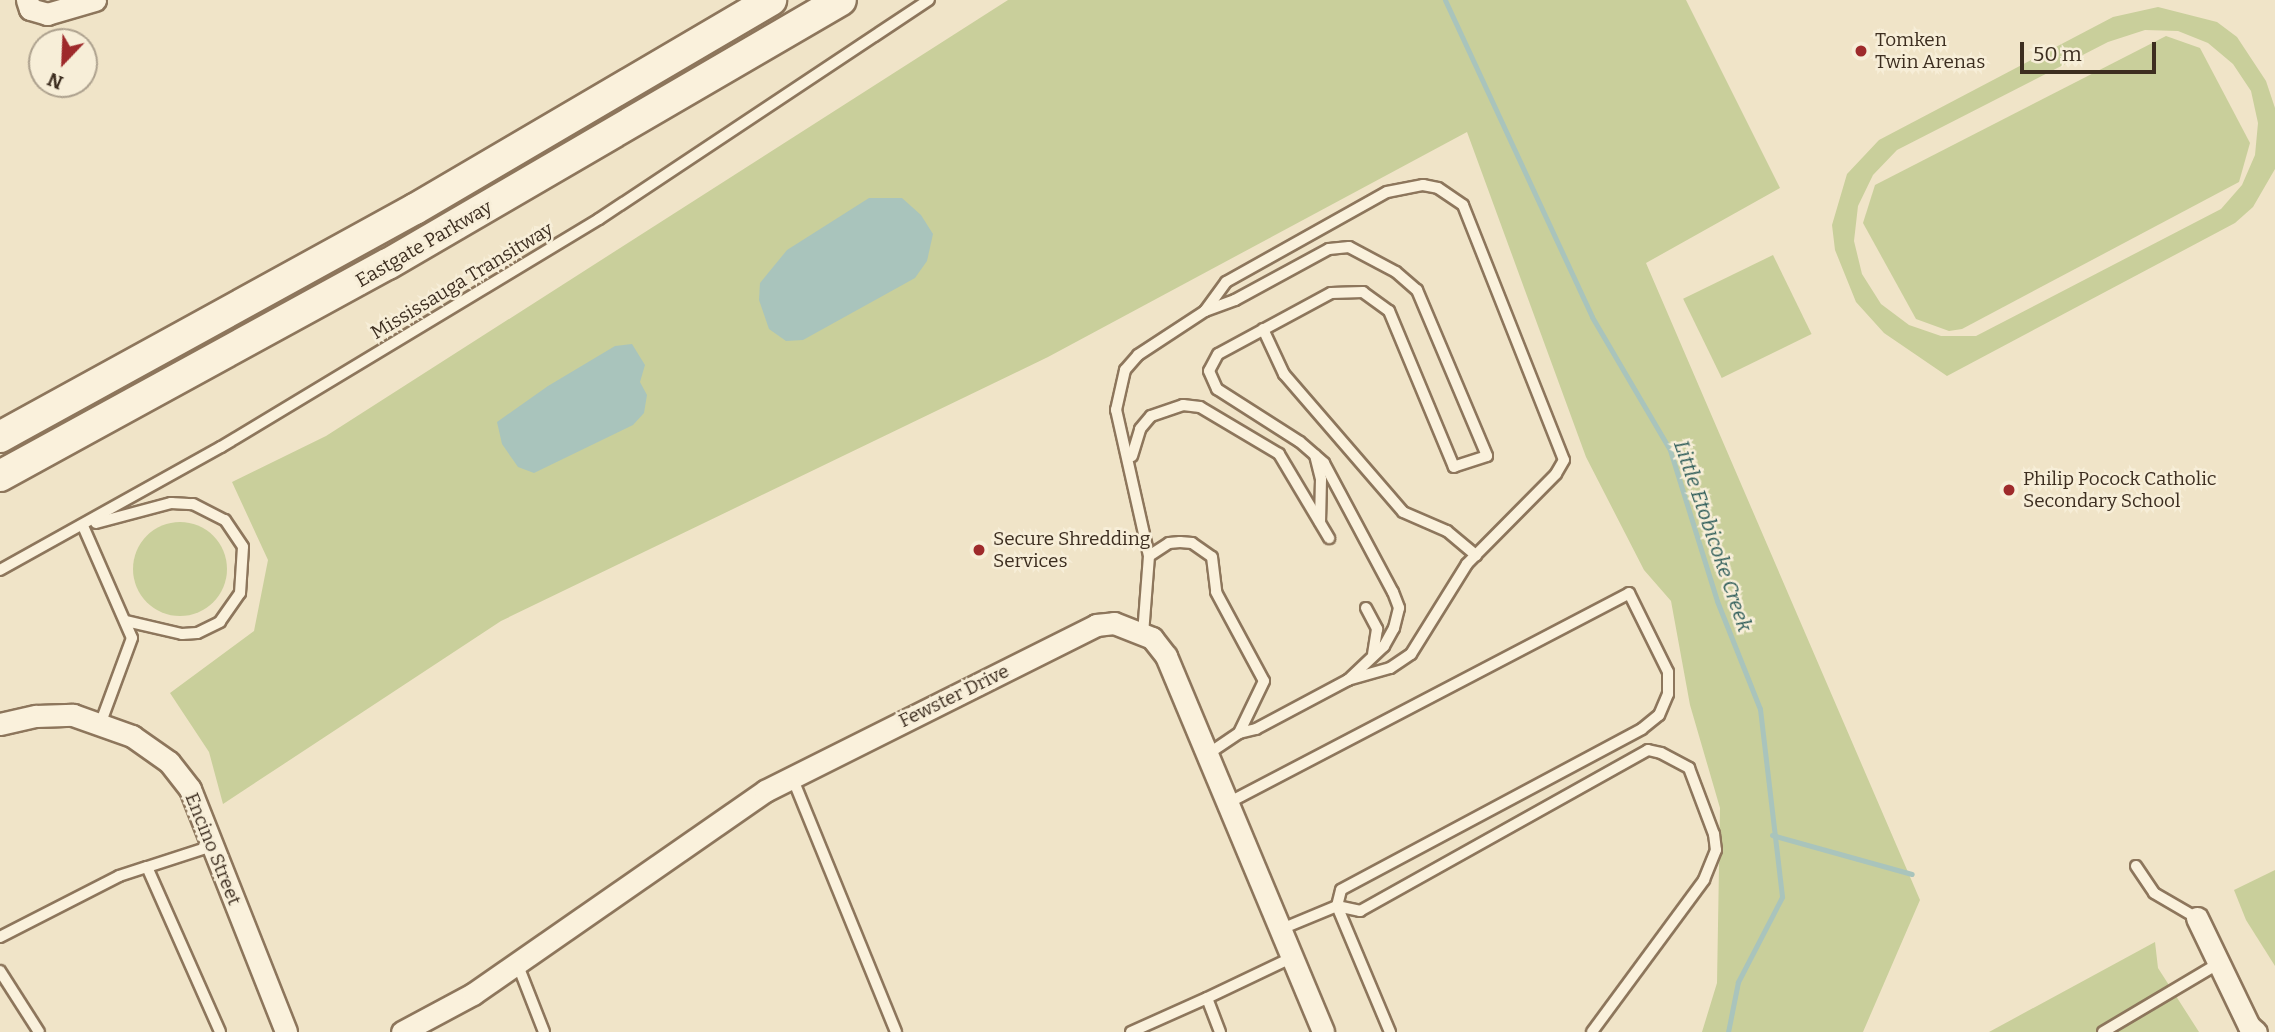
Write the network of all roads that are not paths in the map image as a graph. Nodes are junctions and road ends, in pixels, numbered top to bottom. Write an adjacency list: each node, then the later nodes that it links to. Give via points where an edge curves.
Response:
1 (27, 0): 2 (street, via 30,9 47,14)
2 (95, 0)
3 (771, 0): 8 (main road, Eastgate Parkway, via 403,216)
4 (841, 0): 11 (main road, Eastgate Parkway, via 388,264)
5 (929, 0): 13 (lane, Mississauga Transitway, via 599,219)
6 (1205, 311): 7 (lane, via 1235,300 1329,249 1358,250 1416,290 1487,456 1454,467 1389,312 1378,300 1363,292 1331,293); 10 (lane, via 1138,355 1125,370 1116,410); 15 (lane, via 1226,282 1387,192 1423,185 1458,200 1564,451 1556,474)
7 (1264, 329): 9 (lane, via 1214,358 1209,371 1212,384); 15 (lane, via 1284,374 1403,512 1455,536)
8 (0, 437)
9 (1313, 451): 12 (lane, via 1321,479); 21 (lane, via 1324,463 1399,608 1394,628)
10 (1131, 462): 12 (lane, via 1140,429 1151,416 1166,408 1200,407 1279,454); 16 (lane)
11 (0, 476)
12 (1320, 522): 14 (lane)
13 (83, 526): 17 (lane, Mississauga Transitway); 19 (lane); 19 (lane, via 171,503 193,504 225,520 243,547 240,593 220,622 197,634 182,634)
14 (1329, 538)
15 (1476, 555): 22 (lane, via 1411,654 1390,668)
16 (1149, 556): 20 (lane); 25 (lane, via 1168,543 1180,542 1192,543 1212,557 1216,592 1264,681)
17 (0, 570)
18 (1367, 608): 21 (lane, via 1378,639)
19 (126, 621): 23 (lane, via 132,638)
20 (1143, 634): 26 (street, Fewster Drive, via 1166,656); 27 (street, Fewster Drive, via 1114,623 1096,625)
21 (1370, 660): 22 (lane)
22 (1348, 680): 25 (lane, via 1256,729)
23 (101, 722): 24 (street, Encino Street, via 73,715 36,716); 29 (street, Encino Street, via 132,736 169,762 190,789)
24 (0, 724)
25 (1239, 733): 26 (lane)
26 (1206, 755): 28 (street, Fewster Drive)
27 (792, 777): 37 (street, Fewster Drive); 46 (lane)
28 (1226, 804): 32 (lane, via 1629,593 1668,672 1668,694 1659,715 1642,729 1348,883 1340,890); 34 (street, Fewster Drive)
29 (212, 846): 31 (lane); 43 (street, Encino Street)
30 (2136, 866): 33 (lane, via 2154,893)
31 (147, 867): 35 (lane, via 119,876); 42 (lane)
32 (1337, 906): 34 (lane); 50 (lane); 51 (lane, via 1360,911 1648,750 1675,758 1689,768 1706,808 1714,834 1712,863)
33 (2197, 918): 38 (street)
34 (1279, 930): 36 (street, Fewster Drive)
35 (0, 937)
36 (1291, 957): 40 (lane); 49 (street, Fewster Drive)
37 (517, 963): 44 (street, Fewster Drive); 45 (lane)
38 (2219, 963): 52 (lane); 53 (street)
39 (0, 971): 41 (lane)
40 (1206, 998): 47 (lane); 48 (lane)
41 (39, 1032)
42 (220, 1032)
43 (286, 1032)
44 (402, 1032)
45 (544, 1032)
46 (896, 1032)
47 (1131, 1032)
48 (1220, 1032)
49 (1323, 1032)
50 (1390, 1032)
51 (1592, 1032)
52 (2104, 1032)
53 (2256, 1032)

